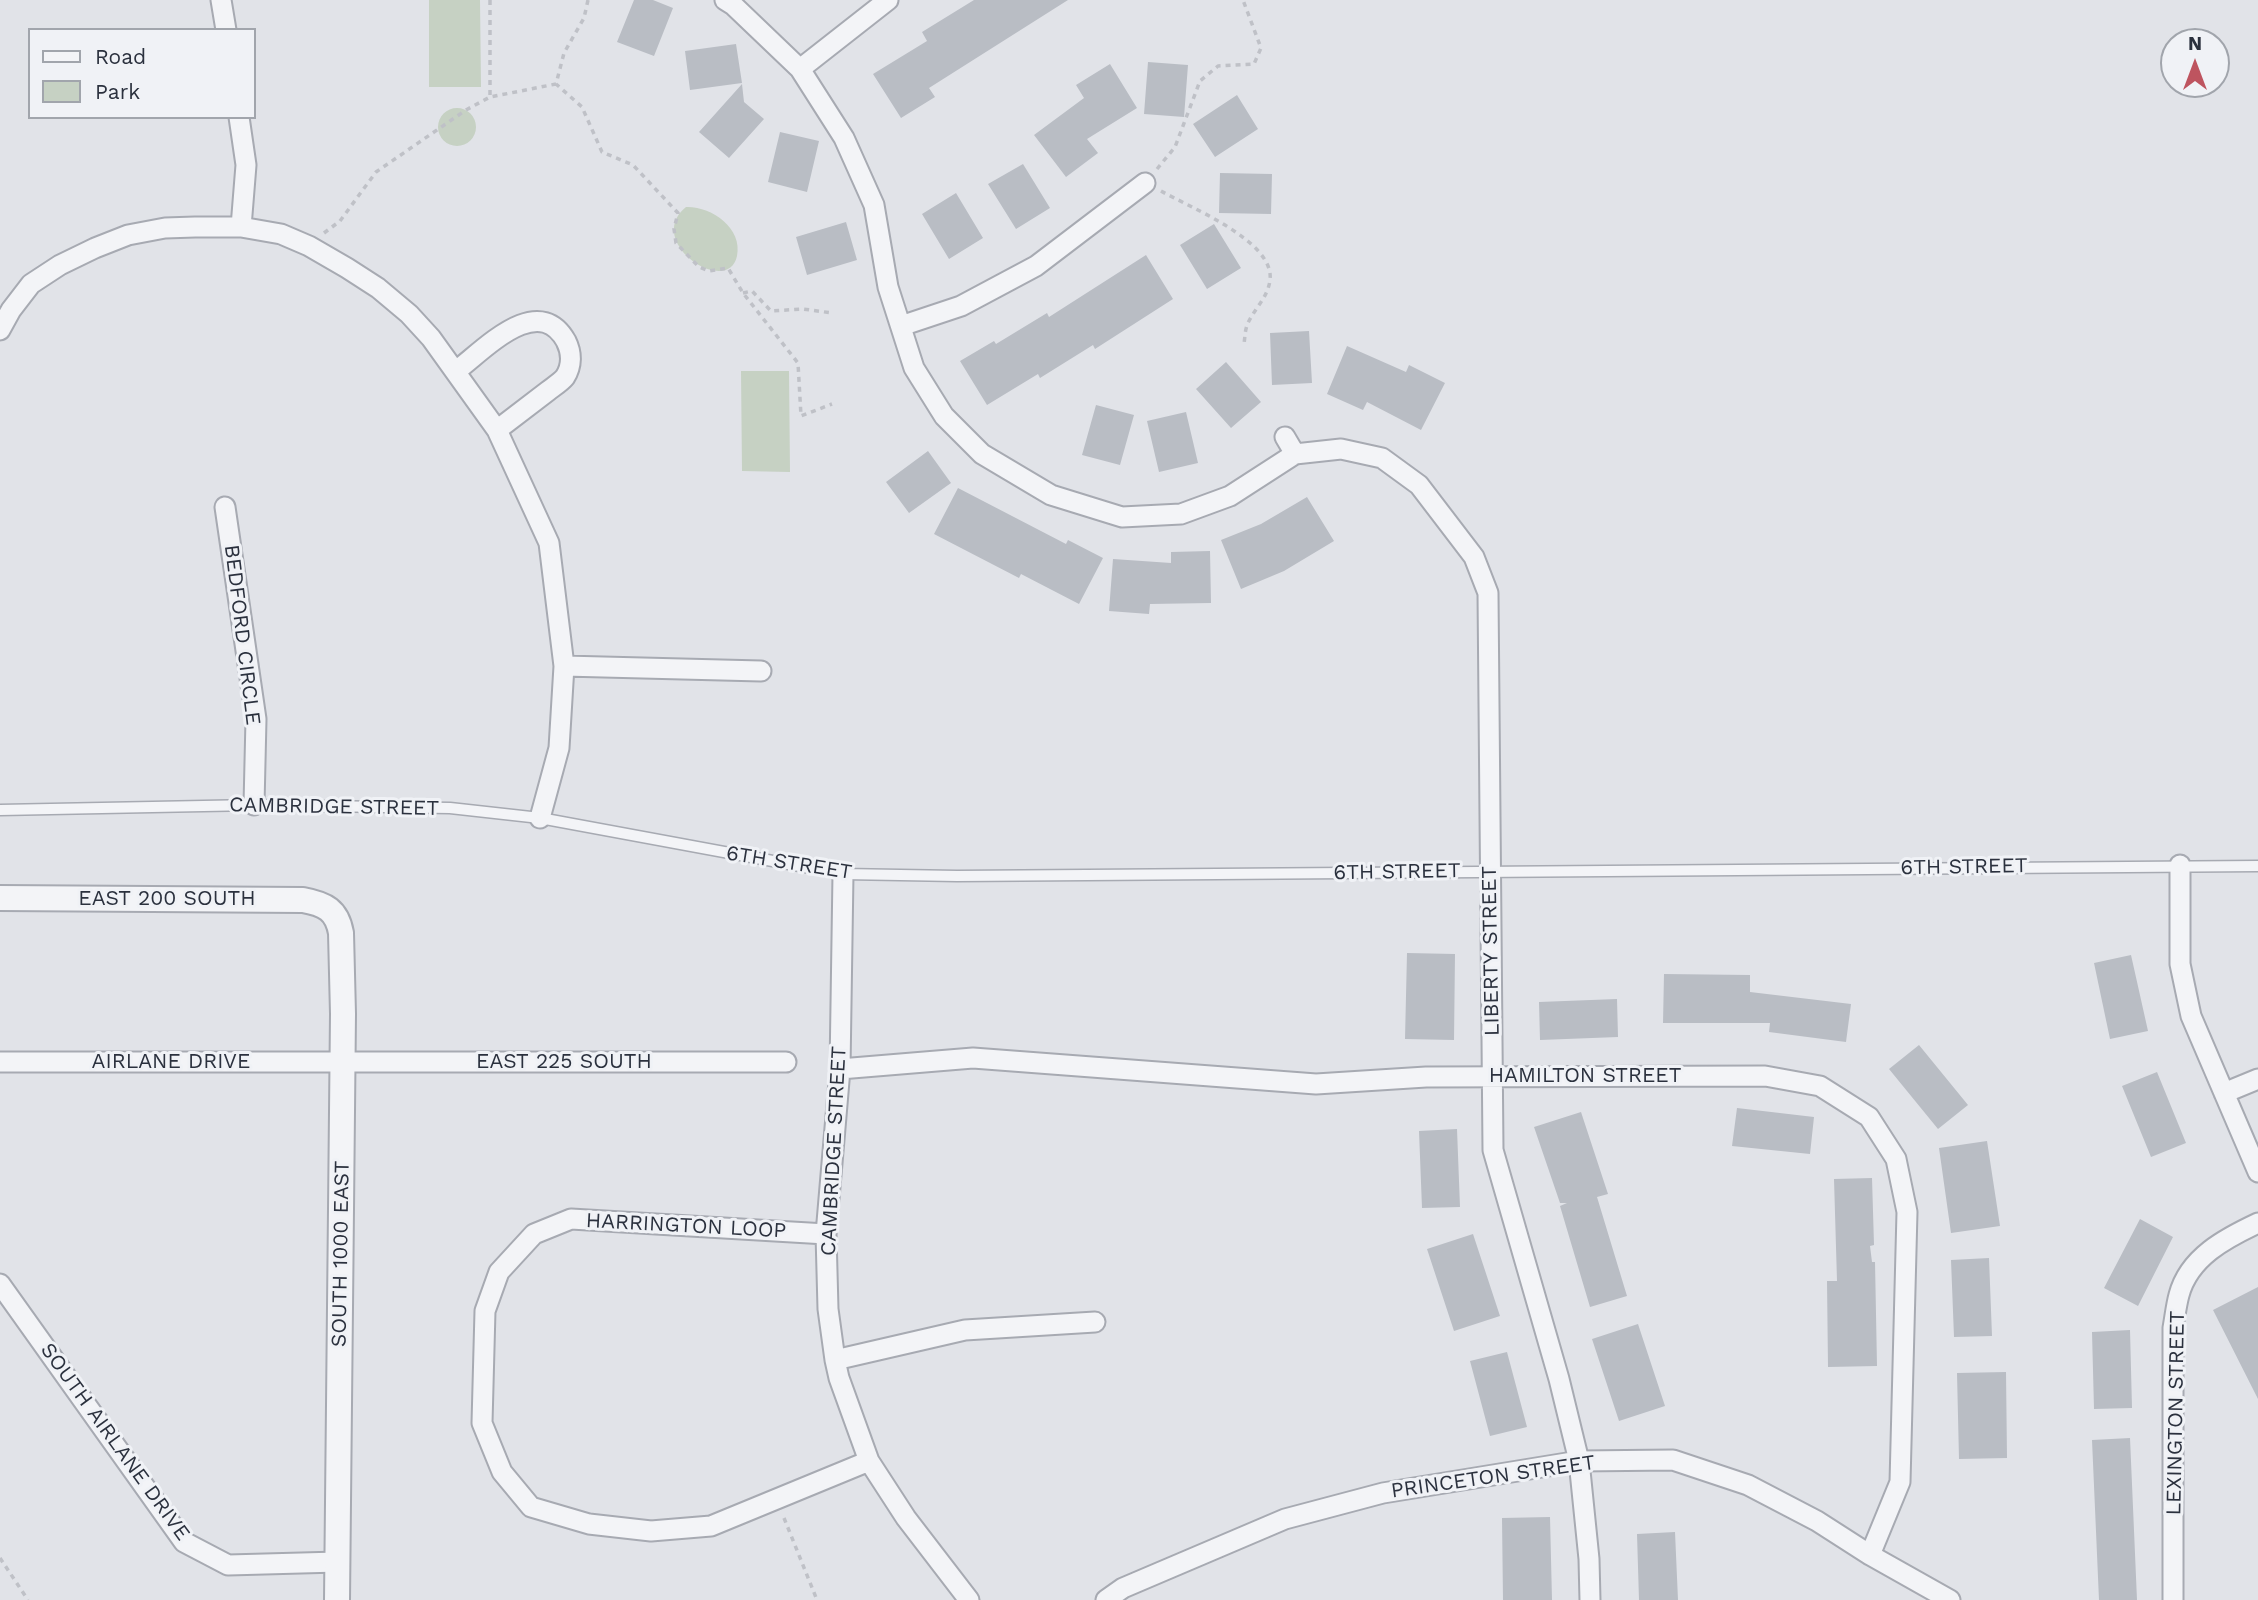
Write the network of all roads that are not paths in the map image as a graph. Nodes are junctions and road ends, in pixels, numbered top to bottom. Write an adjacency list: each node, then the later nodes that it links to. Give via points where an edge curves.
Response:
1 (221, 0): 4 (street)
2 (725, 0): 5 (street, LIBERTY STREET)
3 (888, 0): 5 (street)
4 (226, 28)
5 (800, 69): 9 (street, LIBERTY STREET, via 844,138 874,205 888,287)
6 (239, 119): 8 (street, via 246,165)
7 (1145, 183): 9 (street, via 1036,266 961,306)
8 (241, 227): 10 (street, via 165,228 95,248 31,284); 11 (street, via 281,234 309,246 378,288 409,314)
9 (901, 326): 14 (street, LIBERTY STREET, via 914,368 944,416 982,454 1051,495 1122,517 1181,514 1230,496)
10 (0, 330)
11 (456, 371): 12 (street); 12 (street, via 524,322 544,322 558,329 571,361 564,378)
12 (497, 430): 16 (street, via 549,543)
13 (1285, 437): 14 (street)
14 (1295, 454): 24 (street, LIBERTY STREET, via 1341,449 1382,458 1419,485 1474,557 1488,593)
15 (225, 507): 18 (street, BEDFORD CIRCLE, via 256,719)
16 (564, 666): 17 (street); 20 (street, via 559,748)
17 (761, 671)
18 (254, 805): 19 (lane, CAMBRIDGE STREET); 20 (lane, CAMBRIDGE STREET, via 450,808)
19 (0, 810)
20 (540, 818): 21 (lane, CAMBRIDGE STREET)
21 (666, 842): 25 (lane, 6TH STREET)
22 (2180, 865): 23 (lane, 6TH STREET); 24 (lane, 6TH STREET); 34 (street, via 2180,964 2191,1016)
23 (2258, 866)
24 (1490, 872): 25 (lane, 6TH STREET); 32 (street, LIBERTY STREET)
25 (843, 874): 31 (street, CAMBRIDGE STREET)
26 (0, 898): 27 (street, EAST 200 SOUTH, via 303,900)
27 (331, 912): 29 (street, SOUTH 1000 EAST, via 339,920 341,933)
28 (0, 1062): 29 (street, AIRLANE DRIVE)
29 (342, 1062): 30 (street, EAST 225 SOUTH); 44 (street, SOUTH 1000 EAST)
30 (786, 1062)
31 (840, 1069): 32 (street, HAMILTON STREET, via 973,1058 1316,1084); 37 (street, CAMBRIDGE STREET)
32 (1492, 1077): 42 (street, LIBERTY STREET, via 1493,1150); 43 (street, HAMILTON STREET, via 1765,1076 1820,1086 1869,1117 1896,1159 1907,1212 1900,1482)
33 (2258, 1079): 34 (street)
34 (2224, 1093): 35 (street)
35 (2258, 1171)
36 (2258, 1223): 50 (street, LEXINGTON STREET, via 2222,1240 2197,1262 2180,1292 2173,1328)
37 (826, 1234): 40 (street, CAMBRIDGE STREET); 41 (street, HARRINGTON LOOP, via 571,1219 534,1234 499,1272 485,1311 482,1423 502,1472 531,1507 589,1524 639,1530 711,1526)
38 (0, 1284): 44 (street, SOUTH AIRLANE DRIVE, via 184,1542 228,1565)
39 (1096, 1321): 40 (street, via 965,1330)
40 (835, 1360): 41 (street, CAMBRIDGE STREET)
41 (869, 1461): 46 (street, CAMBRIDGE STREET)
42 (1579, 1461): 43 (street, PRINCETON STREET, via 1673,1460 1748,1485); 47 (street, PRINCETON STREET, via 1383,1493 1285,1519 1124,1588); 48 (street, LIBERTY STREET)
43 (1870, 1555): 49 (street, PRINCETON STREET)
44 (338, 1562): 45 (street, SOUTH 1000 EAST)
45 (337, 1600)
46 (969, 1600)
47 (1106, 1600)
48 (1590, 1600)
49 (1950, 1600)
50 (2173, 1600)

